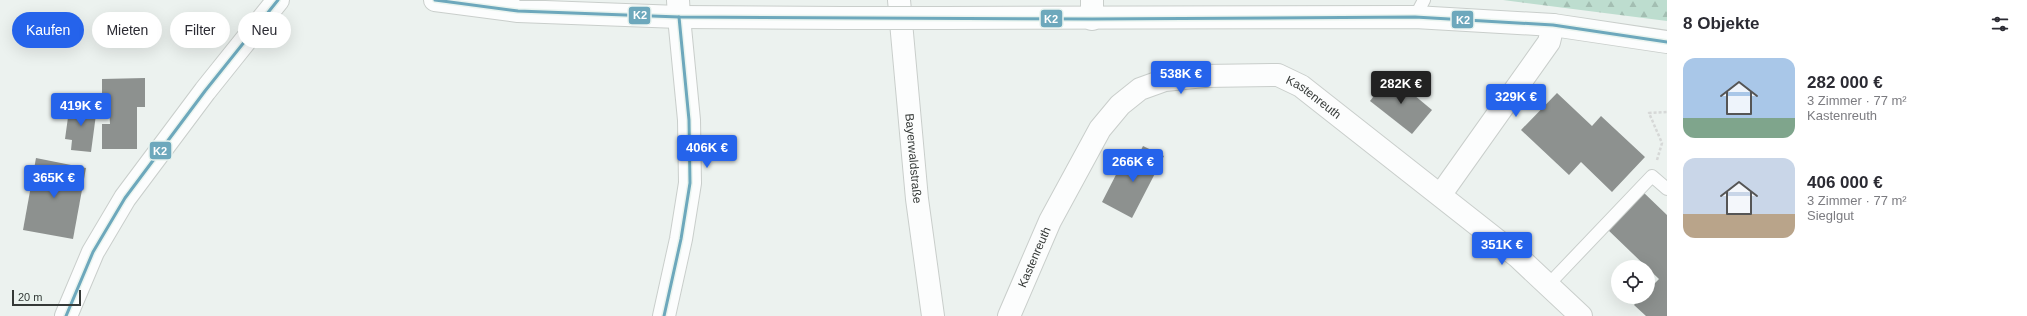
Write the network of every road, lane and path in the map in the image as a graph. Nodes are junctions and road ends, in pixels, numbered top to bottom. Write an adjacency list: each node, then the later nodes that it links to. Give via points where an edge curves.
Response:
1 (278, 0): 14 (street, via 205,91 125,198 93,252)
2 (435, 0): 5 (street, via 518,11)
3 (899, 0): 16 (street, Bayerwaldstraße, via 917,199)
4 (1420, 8): 6 (street); 7 (street)
5 (679, 9): 6 (street, bridge, via 843,18 944,18); 15 (street, via 689,120 690,183)
6 (1092, 9)
7 (1553, 25): 8 (street); 12 (street, via 1549,42)
8 (1667, 42)
9 (1667, 112): 10 (path, via 1649,113 1662,143)
10 (1652, 176): 11 (lane); 13 (lane)
11 (1667, 189)
12 (1441, 194): 13 (street, Kastenreuth, via 1517,256); 17 (street, Kastenreuth, via 1301,86 1278,75 1204,76 1165,80 1140,89 1120,105 1100,129 1050,221)
13 (1548, 286): 18 (street, Kastenreuth)
14 (66, 316)
15 (664, 316)
16 (933, 316)
17 (1009, 316)
18 (1581, 316)

